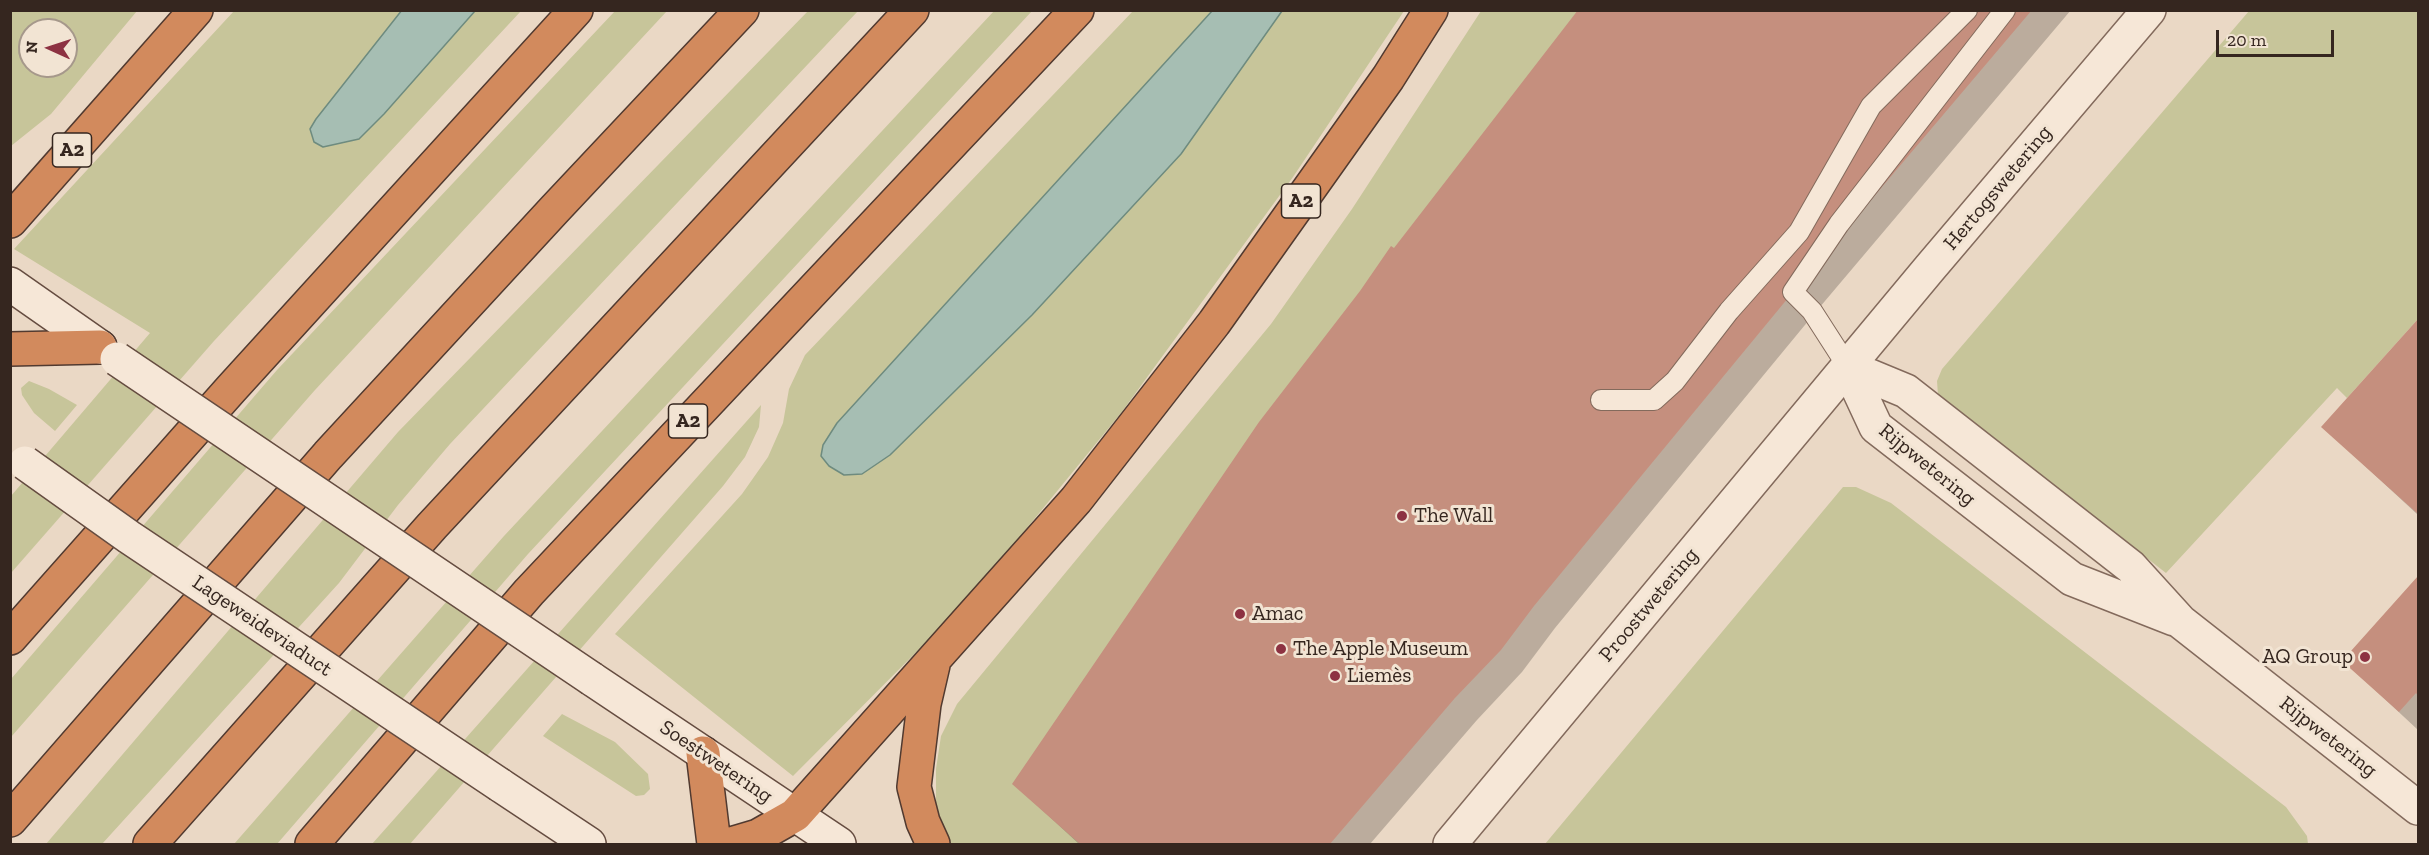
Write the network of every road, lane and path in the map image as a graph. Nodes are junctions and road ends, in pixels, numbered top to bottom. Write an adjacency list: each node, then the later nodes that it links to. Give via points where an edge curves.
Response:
1 (196, 10): 10 (highway, A2)
2 (576, 10): 18 (highway)
3 (742, 10): 23 (highway, via 328,455)
4 (912, 10): 24 (highway, via 432,526)
5 (1077, 10): 25 (highway, A2, via 529,592)
6 (1431, 10): 19 (highway, A2, via 1292,214 1133,430)
7 (1966, 10): 15 (lane, via 1871,106 1799,232 1729,311 1675,381 1654,400)
8 (2005, 10): 14 (lane, via 1839,224 1793,292 1812,311)
9 (2149, 10): 14 (street, Hertogswetering)
10 (10, 220)
11 (10, 284): 13 (street)
12 (10, 349): 13 (highway)
13 (109, 353): 20 (street, Soestwetering, bridge)
14 (1848, 367): 17 (street, Rijpwetering, via 1906,391 2131,567); 17 (street, Rijpwetering, via 1876,427 2072,579); 31 (street, Proostwetering)
15 (1601, 400)
16 (18, 458): 26 (street, Lageweideviaduct, bridge, via 129,537)
17 (2181, 622): 21 (street, Rijpwetering)
18 (10, 638)
19 (934, 662): 22 (highway, A2); 30 (highway, A2, via 924,704 914,788)
20 (703, 753): 22 (street, Soestwetering); 27 (highway)
21 (2418, 808)
22 (795, 815): 28 (highway, A2, via 759,836); 29 (street, Soestwetering)
23 (10, 820)
24 (150, 844)
25 (312, 844)
26 (589, 844)
27 (714, 844)
28 (731, 844)
29 (839, 844)
30 (933, 844)
31 (1450, 844)

